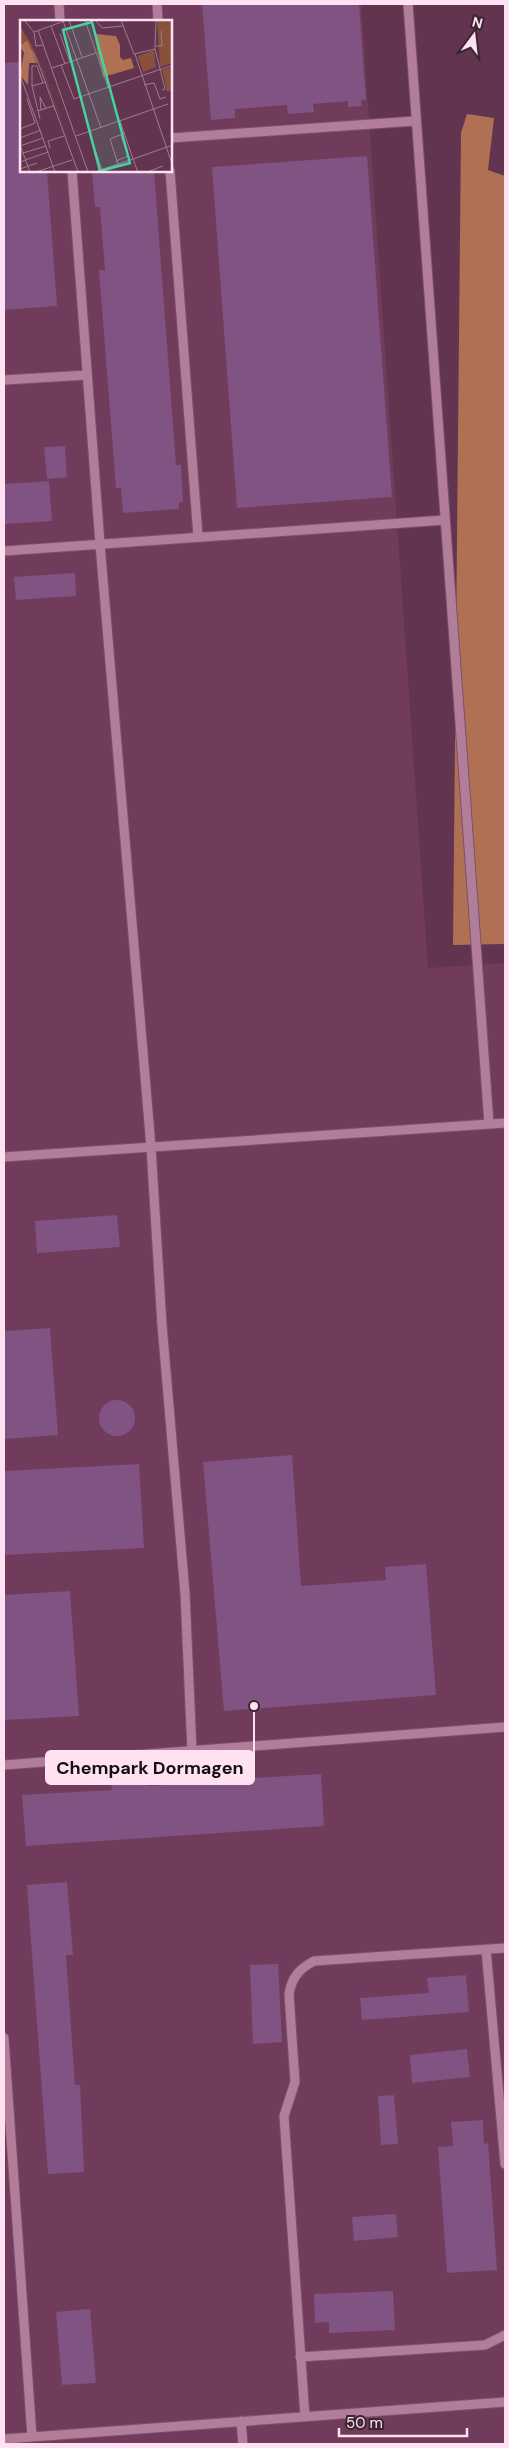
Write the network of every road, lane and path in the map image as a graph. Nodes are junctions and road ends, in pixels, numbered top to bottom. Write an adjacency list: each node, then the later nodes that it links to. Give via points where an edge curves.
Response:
1 (59, 4): 4 (lane)
2 (157, 4): 5 (lane)
3 (408, 4): 6 (lane)
4 (60, 20)
5 (158, 20)
6 (415, 121): 7 (lane); 12 (lane)
7 (172, 138)
8 (72, 172): 10 (lane)
9 (170, 172): 13 (lane)
10 (87, 374): 11 (lane); 14 (lane)
11 (4, 380)
12 (445, 520): 13 (lane); 17 (lane)
13 (198, 536): 14 (lane)
14 (100, 544): 15 (lane); 18 (lane)
15 (4, 551)
16 (505, 1123): 17 (lane)
17 (489, 1124): 18 (lane)
18 (151, 1147): 19 (lane); 21 (lane, via 162,1326 185,1593)
19 (4, 1157)
20 (505, 1727): 21 (lane)
21 (192, 1751): 22 (lane)
22 (4, 1765)
23 (505, 1948): 24 (lane)
24 (486, 1949): 26 (lane); 28 (lane, via 314,1962 298,1972 291,1983 295,2082 284,2116)
25 (4, 2038): 32 (lane)
26 (505, 2164)
27 (505, 2335): 28 (lane, via 486,2345)
28 (300, 2357): 30 (lane)
29 (505, 2402): 30 (lane)
30 (305, 2417): 31 (lane)
31 (241, 2421): 32 (lane); 34 (lane)
32 (32, 2437): 33 (lane)
33 (4, 2439)
34 (243, 2444)

